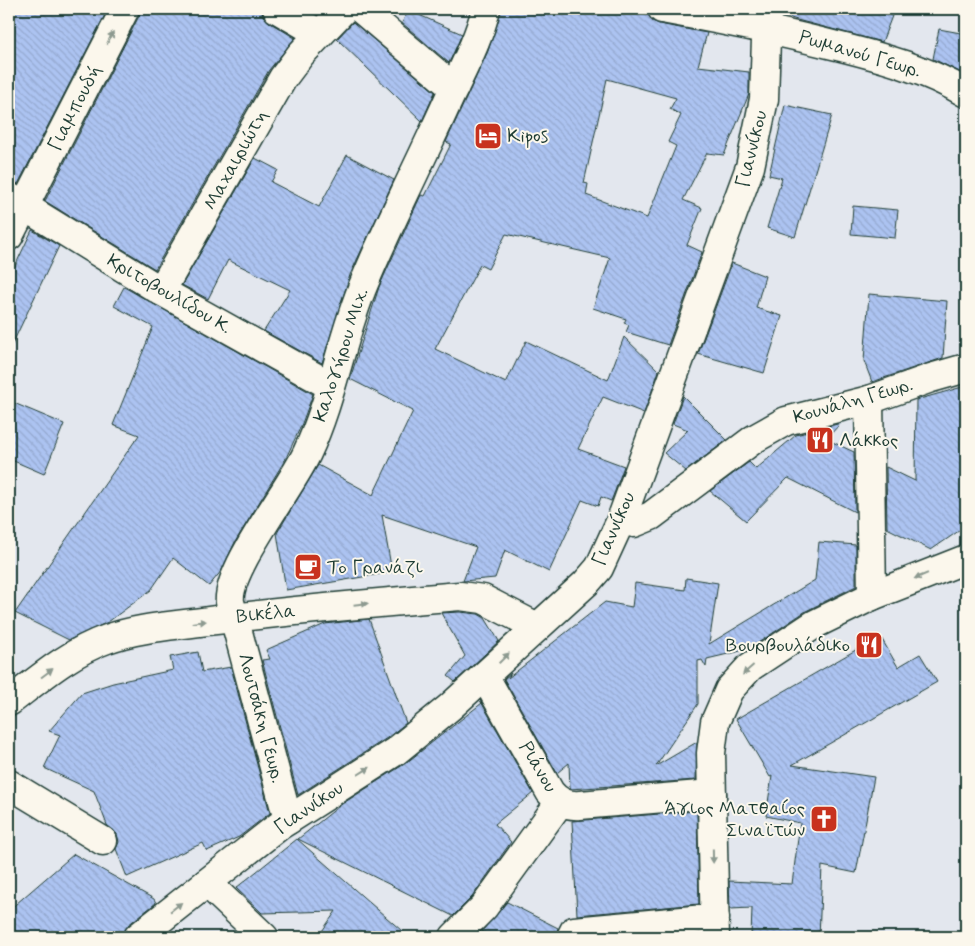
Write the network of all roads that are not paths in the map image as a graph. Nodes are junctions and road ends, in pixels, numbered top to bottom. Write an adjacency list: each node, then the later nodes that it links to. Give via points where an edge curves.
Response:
1 (125, 9): 11 (street, Γιαμπουδή, one-way to 1)
2 (277, 9): 8 (street)
3 (344, 9): 8 (street, Μαχαιριώτη)
4 (361, 9): 9 (street)
5 (486, 9): 9 (street, Καλογήρου Μιχ.)
6 (662, 9): 7 (street, Ρωμανού Γεωρ.)
7 (767, 18): 10 (street, Ρωμανού Γεωρ., via 926,73); 17 (street, Γιαννίκου, via 764,99 750,168)
8 (320, 34): 13 (street, Μαχαιριώτη, via 283,78)
9 (454, 88): 15 (street, Καλογήρου Μιχ., via 404,191 356,303)
10 (966, 93)
11 (17, 202): 12 (street, Γιαμπουδή); 13 (street, Κριτοβουλίδου Κ.)
12 (9, 236)
13 (161, 291): 15 (street, Κριτοβουλίδου Κ.)
14 (966, 368): 16 (street, Κουνάλη Γεωρ.)
15 (331, 386): 20 (street, Καλογήρου Μιχ., via 307,454 235,574 229,593)
16 (869, 400): 17 (street, Κουνάλη Γεωρ., via 786,420 754,439 651,516 634,523); 19 (street)
17 (621, 520): 21 (street, Γιαννίκου, via 599,568)
18 (966, 559): 19 (street, one-way to 19)
19 (872, 596): 25 (street, one-way to 25, via 792,637 736,680 719,710 713,731)
20 (234, 617): 21 (street, Βικέλα, one-way to 21, via 460,596 483,599); 23 (street, Βικέλα, one-way to 20, via 57,665 106,639 147,628); 27 (street, Λουτσάκη Γεωρ.)
21 (537, 627): 22 (street, Γιαννίκου, one-way to 21)
22 (485, 677): 26 (street, Ριάνου, via 550,792); 27 (street, Γιαννίκου, one-way to 22, via 396,751)
23 (9, 702)
24 (9, 784): 28 (street)
25 (712, 794): 26 (street, Ριάνου, via 580,805); 30 (street, one-way to 30)
26 (560, 802): 31 (street)
27 (288, 820): 29 (street, Γιαννίκου)
28 (103, 842)
29 (208, 883): 32 (street, Γιαννίκου, one-way to 29); 33 (street)
30 (715, 928): 34 (street, via 574,931)
31 (464, 935)
32 (138, 937)
33 (264, 937)
34 (571, 937)

